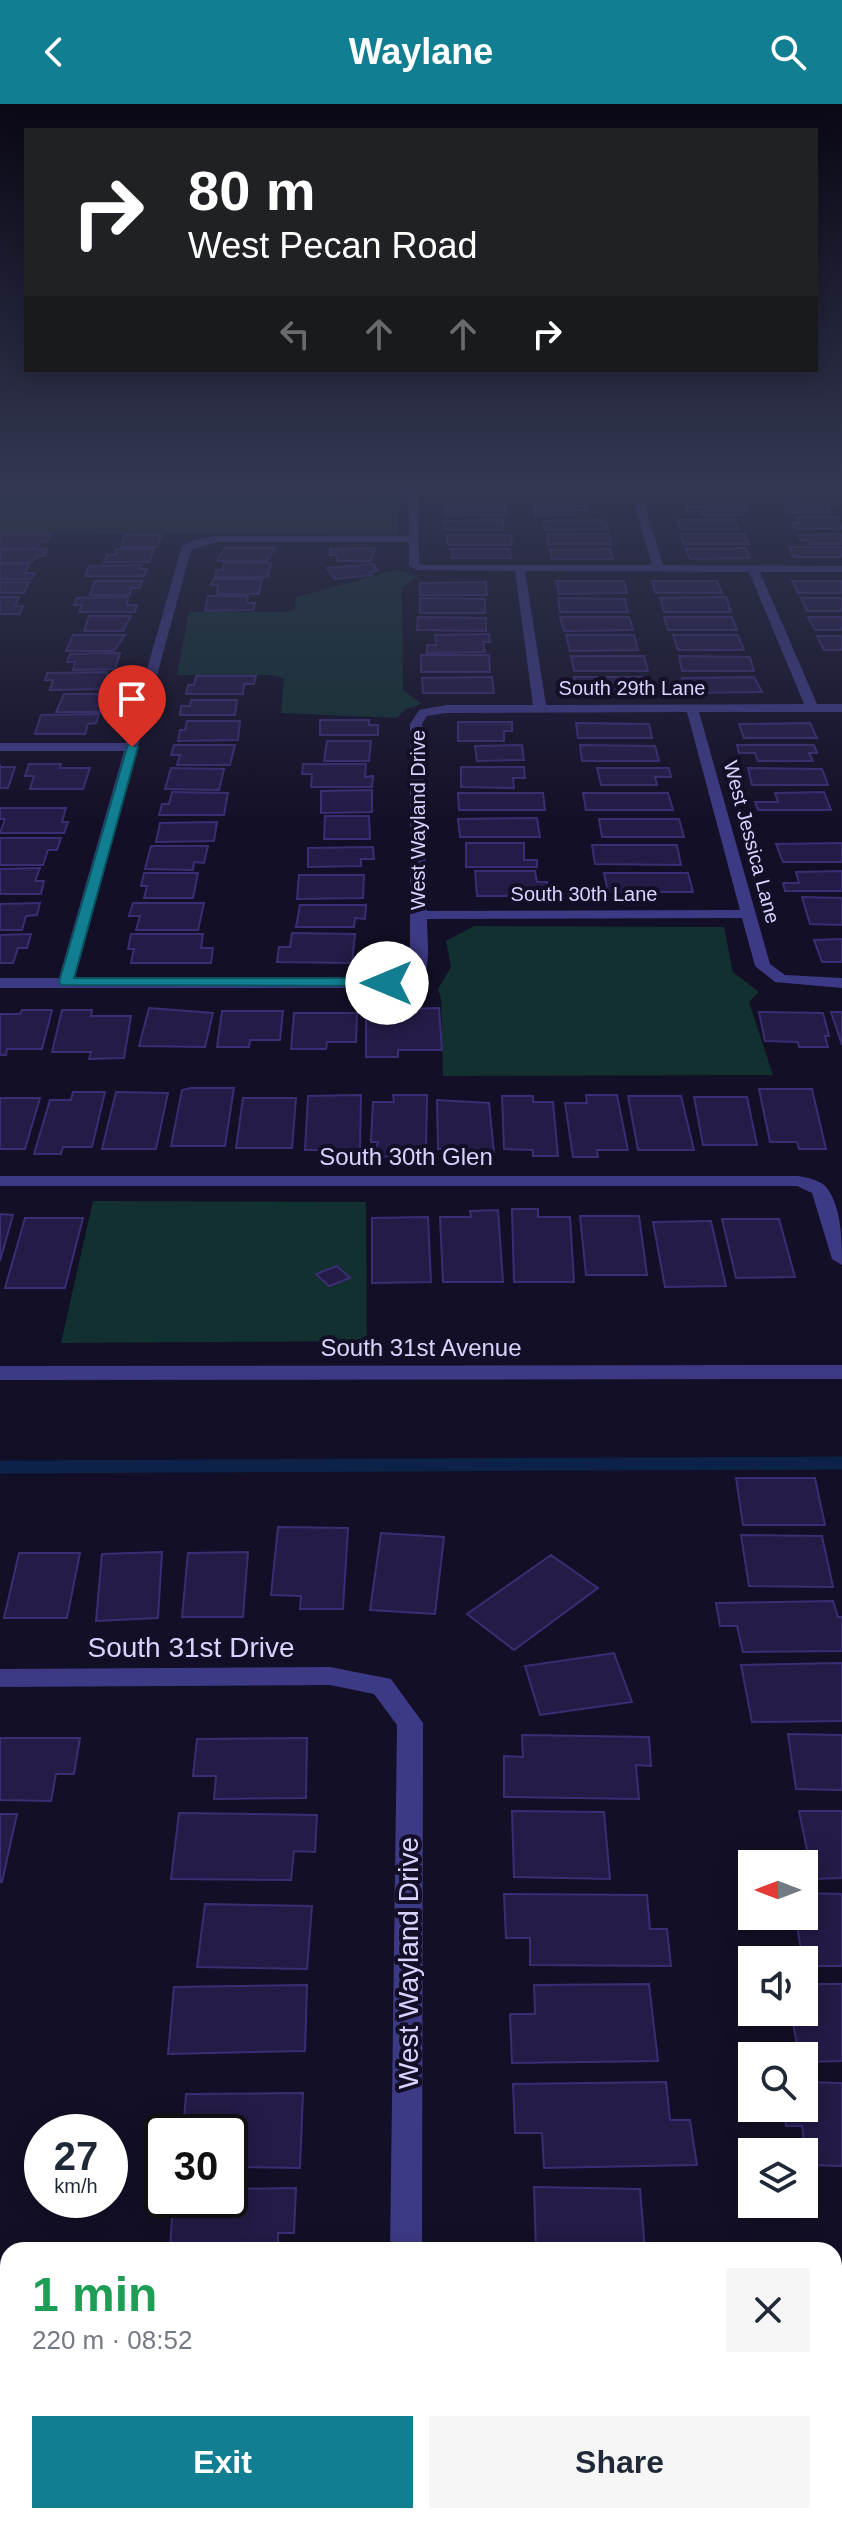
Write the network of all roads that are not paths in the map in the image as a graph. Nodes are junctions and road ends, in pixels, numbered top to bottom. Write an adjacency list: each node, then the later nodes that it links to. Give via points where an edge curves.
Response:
1 (172, 599): 10 (street)
2 (524, 599): 4 (street)
3 (766, 599): 6 (street)
4 (540, 708): 5 (street, South 29th Lane); 8 (street, South 29th Lane)
5 (692, 708): 6 (street, South 29th Lane); 11 (street, West Jessica Lane)
6 (812, 708): 7 (street, South 29th Lane)
7 (842, 708)
8 (423, 713): 12 (street, West Wayland Drive, via 416,724)
9 (0, 747): 10 (street)
10 (132, 747): 13 (street)
11 (749, 914): 12 (street, South 30th Lane); 15 (street, West Jessica Lane, via 763,966 781,979)
12 (419, 915): 13 (street, West Wayland Drive, via 417,977 387,983)
13 (66, 982): 14 (street)
14 (0, 983)
15 (842, 983)
16 (0, 1181): 17 (street, South 30th Glen, via 780,1180 812,1185 825,1199)
17 (842, 1259)
18 (842, 1372): 19 (street, South 31st Avenue)
19 (0, 1373)
20 (0, 1678): 21 (street, South 31st Drive, via 330,1676)
21 (382, 1686): 22 (street, West Wayland Drive, via 410,1723)
22 (406, 2242)

